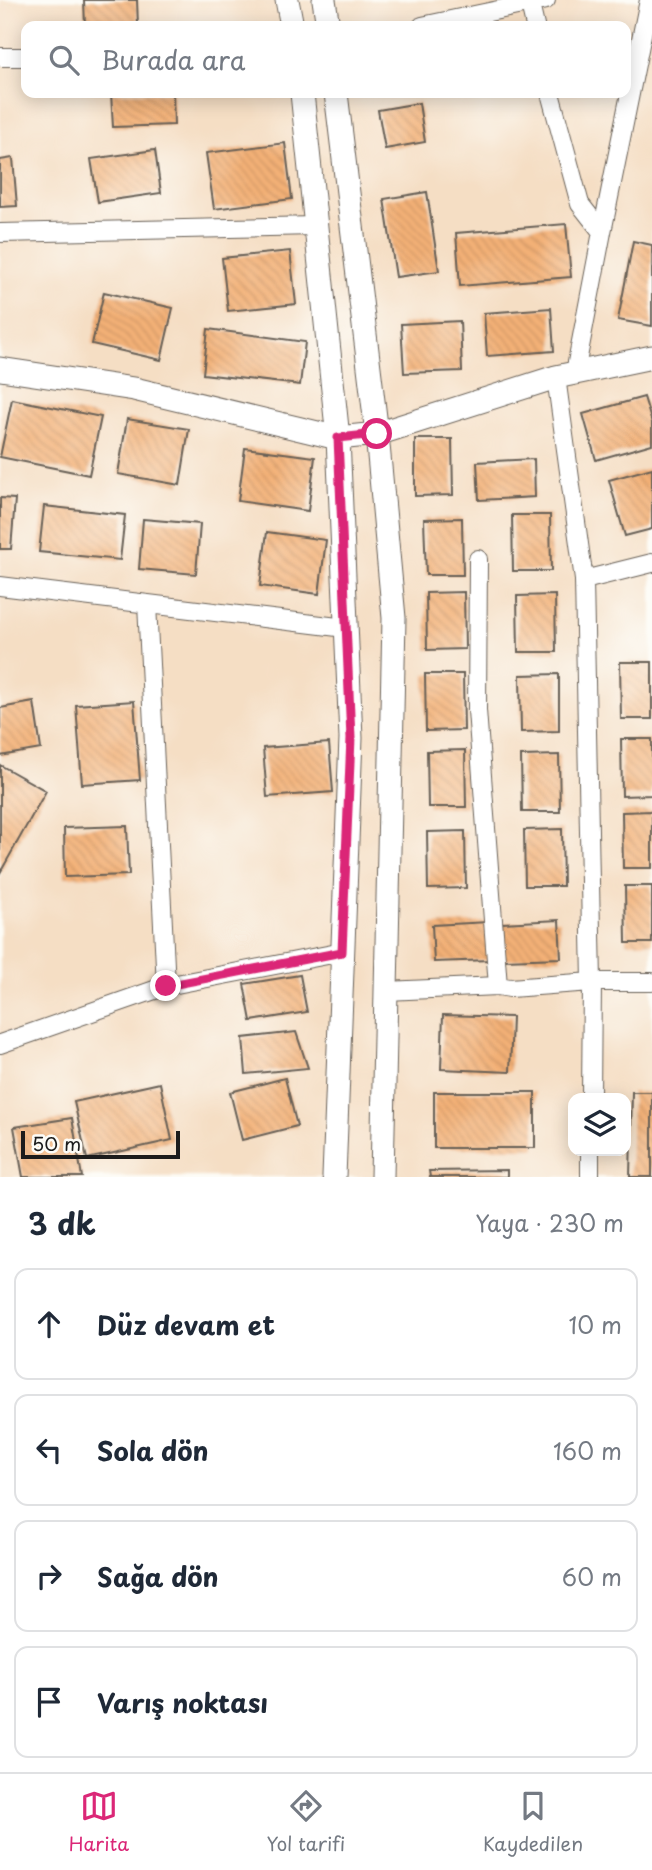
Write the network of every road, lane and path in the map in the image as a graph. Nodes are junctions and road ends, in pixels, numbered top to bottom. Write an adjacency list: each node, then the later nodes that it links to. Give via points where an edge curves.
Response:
1 (287, 0): 5 (street)
2 (324, 0): 6 (street)
3 (649, 0): 11 (street)
4 (535, 1): 7 (street); 8 (street)
5 (291, 21)
6 (327, 21)
7 (445, 21)
8 (535, 21)
9 (0, 57): 10 (street)
10 (21, 57)
11 (631, 89)
12 (303, 98): 16 (street)
13 (337, 98): 22 (street)
14 (551, 98): 17 (street, via 580,204)
15 (629, 98): 17 (street)
16 (316, 226): 18 (street); 23 (street)
17 (602, 232): 21 (street)
18 (0, 233)
19 (652, 356): 21 (street)
20 (0, 369): 23 (street, via 134,389)
21 (566, 375): 22 (street); 26 (street)
22 (377, 434): 23 (street); 35 (street, via 394,618)
23 (338, 438): 29 (street)
24 (478, 559): 34 (street, via 477,710)
25 (652, 564): 26 (street)
26 (584, 580): 31 (street)
27 (0, 586): 28 (street)
28 (147, 604): 29 (street); 33 (street)
29 (346, 628): 30 (street, via 351,738)
30 (342, 952): 33 (street); 39 (street)
31 (592, 982): 32 (street); 34 (street); 37 (street)
32 (652, 982)
33 (166, 986): 36 (street)
34 (498, 986): 35 (street)
35 (386, 991): 40 (street)
36 (0, 1044)
37 (591, 1093)
38 (590, 1156): 41 (street)
39 (334, 1177)
40 (382, 1177)
41 (590, 1177)

